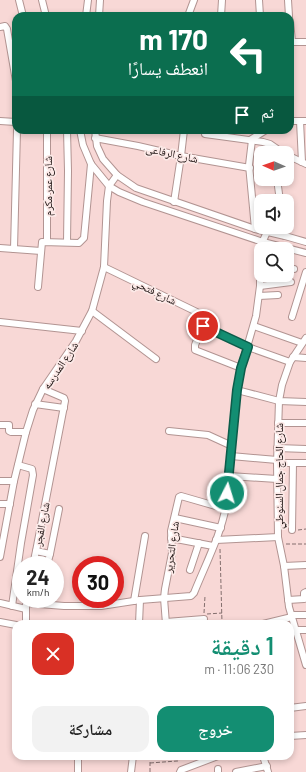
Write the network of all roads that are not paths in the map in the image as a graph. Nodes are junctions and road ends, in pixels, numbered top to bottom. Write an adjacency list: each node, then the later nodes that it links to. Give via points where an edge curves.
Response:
1 (19, 0): 9 (street)
2 (42, 0): 10 (street)
3 (88, 0): 11 (street)
4 (100, 0): 12 (street)
5 (194, 0): 13 (street)
6 (222, 0): 14 (street)
7 (259, 0): 15 (street)
8 (288, 0): 16 (street)
9 (22, 12)
10 (45, 12)
11 (86, 12)
12 (99, 12)
13 (190, 12)
14 (221, 12)
15 (260, 12)
16 (289, 12)
17 (0, 27): 20 (street, via 6,28)
18 (294, 42): 19 (street)
19 (306, 42)
20 (12, 60)
21 (0, 121): 23 (street)
22 (303, 121): 37 (street)
23 (12, 122)
24 (17, 134): 52 (street)
25 (46, 134): 47 (street, شارع عمر مكرم)
26 (67, 134): 48 (street)
27 (81, 134): 38 (street)
28 (95, 134): 32 (street)
29 (184, 134): 35 (street)
30 (205, 134): 33 (street)
31 (256, 134): 33 (street)
32 (95, 138): 35 (street, شارع الرفاعى); 40 (street, via 103,159)
33 (251, 140): 34 (street); 39 (street)
34 (272, 146)
35 (181, 156): 39 (street, شارع الرفاعى); 42 (street)
36 (294, 158): 37 (street)
37 (304, 163)
38 (91, 164): 41 (street); 48 (street, via 84,238 79,243)
39 (250, 168): 43 (street)
40 (117, 175): 41 (street, شارع المدرسه); 42 (street, via 136,188)
41 (109, 186): 49 (street, via 142,202); 56 (street, شارع المدرسه)
42 (174, 202): 43 (street)
43 (254, 229)
44 (266, 234): 49 (street)
45 (276, 234): 46 (street)
46 (285, 236): 50 (street)
47 (44, 242): 48 (street); 54 (street, شارع عمر مكرم)
48 (67, 242)
49 (263, 242)
50 (306, 242)
51 (0, 248): 52 (street)
52 (14, 249): 54 (street)
53 (294, 250): 55 (street)
54 (41, 251): 61 (street, شارع عمر مكرم)
55 (306, 253)
56 (104, 266): 64 (street, شارع المدرسه); 67 (street, شارع فتحي, via 205,316)
57 (306, 272): 65 (street)
58 (260, 282): 60 (street)
59 (291, 282): 60 (street)
60 (260, 286): 63 (street)
61 (38, 288)
62 (278, 295): 63 (street)
63 (259, 296): 68 (street)
64 (92, 311): 69 (street, شارع المدرسه); 73 (street)
65 (292, 317)
66 (0, 322): 69 (street)
67 (203, 326): 71 (street); 75 (street, via 195,350)
68 (254, 326): 70 (street); 71 (street)
69 (82, 331): 76 (street, شارع المدرسه)
70 (304, 340): 74 (street, شارع الحاج جمال السنوطي)
71 (248, 347): 74 (street); 75 (street)
72 (306, 358): 74 (street)
73 (156, 359)
74 (291, 359): 78 (street, شارع الحاج جمال السنوطي)
75 (241, 368): 77 (street)
76 (43, 390): 80 (street, شارع المدرسه); 81 (street, via 64,398)
77 (237, 390): 78 (street); 87 (street)
78 (278, 401): 79 (street); 82 (street, شارع الحاج جمال السنوطي)
79 (306, 402)
80 (35, 404): 81 (street); 86 (street, شارع المدرسه)
81 (64, 408): 112 (street, شارع الفجر)
82 (278, 423): 83 (street); 88 (street, شارع الحاج جمال السنوطي)
83 (306, 423)
84 (0, 425): 86 (street, via 9,425 11,432)
85 (169, 430): 87 (street, via 208,435)
86 (26, 432): 94 (street, شارع المدرسه)
87 (232, 446): 90 (street)
88 (277, 448): 89 (street); 91 (street, شارع الحاج جمال السنوطي)
89 (306, 448)
90 (231, 456): 91 (street); 95 (street)
91 (277, 462): 92 (street); 96 (street, شارع الحاج جمال السنوطي)
92 (293, 463): 93 (street); 106 (street)
93 (306, 463)
94 (18, 465): 98 (street, شارع المدرسه); 114 (street, via 32,469 33,475)
95 (228, 476): 96 (street); 102 (street)
96 (277, 479): 108 (street, شارع الحاج جمال السنوطي)
97 (0, 481): 98 (street)
98 (14, 481): 100 (street, شارع المدرسه)
99 (0, 504): 100 (street)
100 (10, 504): 105 (street, شارع المدرسه)
101 (59, 509): 113 (street)
102 (226, 509): 103 (street, شارع التحرير, via 181,496); 104 (street)
103 (175, 518): 104 (street); 109 (street, شارع التحرير)
104 (220, 528): 110 (street)
105 (2, 530): 116 (street, شارع المدرسه)
106 (292, 530)
107 (145, 536): 124 (street)
108 (278, 537): 110 (street); 118 (street, شارع الحاج جمال السنوطي)
109 (171, 538): 111 (street); 121 (street, شارع التحرير, via 172,553)
110 (216, 542): 111 (street); 121 (street, via 192,595)
111 (199, 543): 119 (street)
112 (36, 551): 113 (street, شارع الفجر); 115 (street)
113 (50, 554)
114 (19, 556)
115 (35, 556)
116 (0, 557)
117 (306, 565): 118 (street)
118 (284, 566): 123 (street, شارع الحاج جمال السنوطي)
119 (190, 570)
120 (306, 592): 123 (street, via 304,599)
121 (164, 598): 122 (street); 134 (street, شارع التحرير)
122 (140, 600): 124 (street); 133 (street)
123 (288, 600): 130 (street, شارع الحاج جمال السنوطي)
124 (134, 601): 127 (street, via 101,606)
125 (0, 603): 126 (street)
126 (12, 606)
127 (64, 606)
128 (27, 608): 132 (street)
129 (306, 615): 130 (street)
130 (291, 616): 136 (street); 137 (street, شارع الحاج جمال السنوطي)
131 (204, 619): 135 (street)
132 (26, 620)
133 (139, 620)
134 (166, 620)
135 (194, 620)
136 (277, 620)
137 (292, 620)
138 (0, 622): 139 (street)
139 (12, 624)
140 (294, 629): 141 (street)
141 (306, 630)
142 (294, 631): 143 (street, شارع الحاج جمال السنوطي)
143 (303, 649): 144 (street, شارع الحاج جمال السنوطي)
144 (306, 665)
145 (306, 706): 146 (street)
146 (294, 708)
147 (306, 735): 148 (street)
148 (294, 736)
149 (78, 760): 153 (street)
150 (132, 760): 154 (street)
151 (207, 760): 155 (street)
152 (267, 769): 156 (street)
153 (78, 772)
154 (131, 772)
155 (180, 772)
156 (236, 772)

